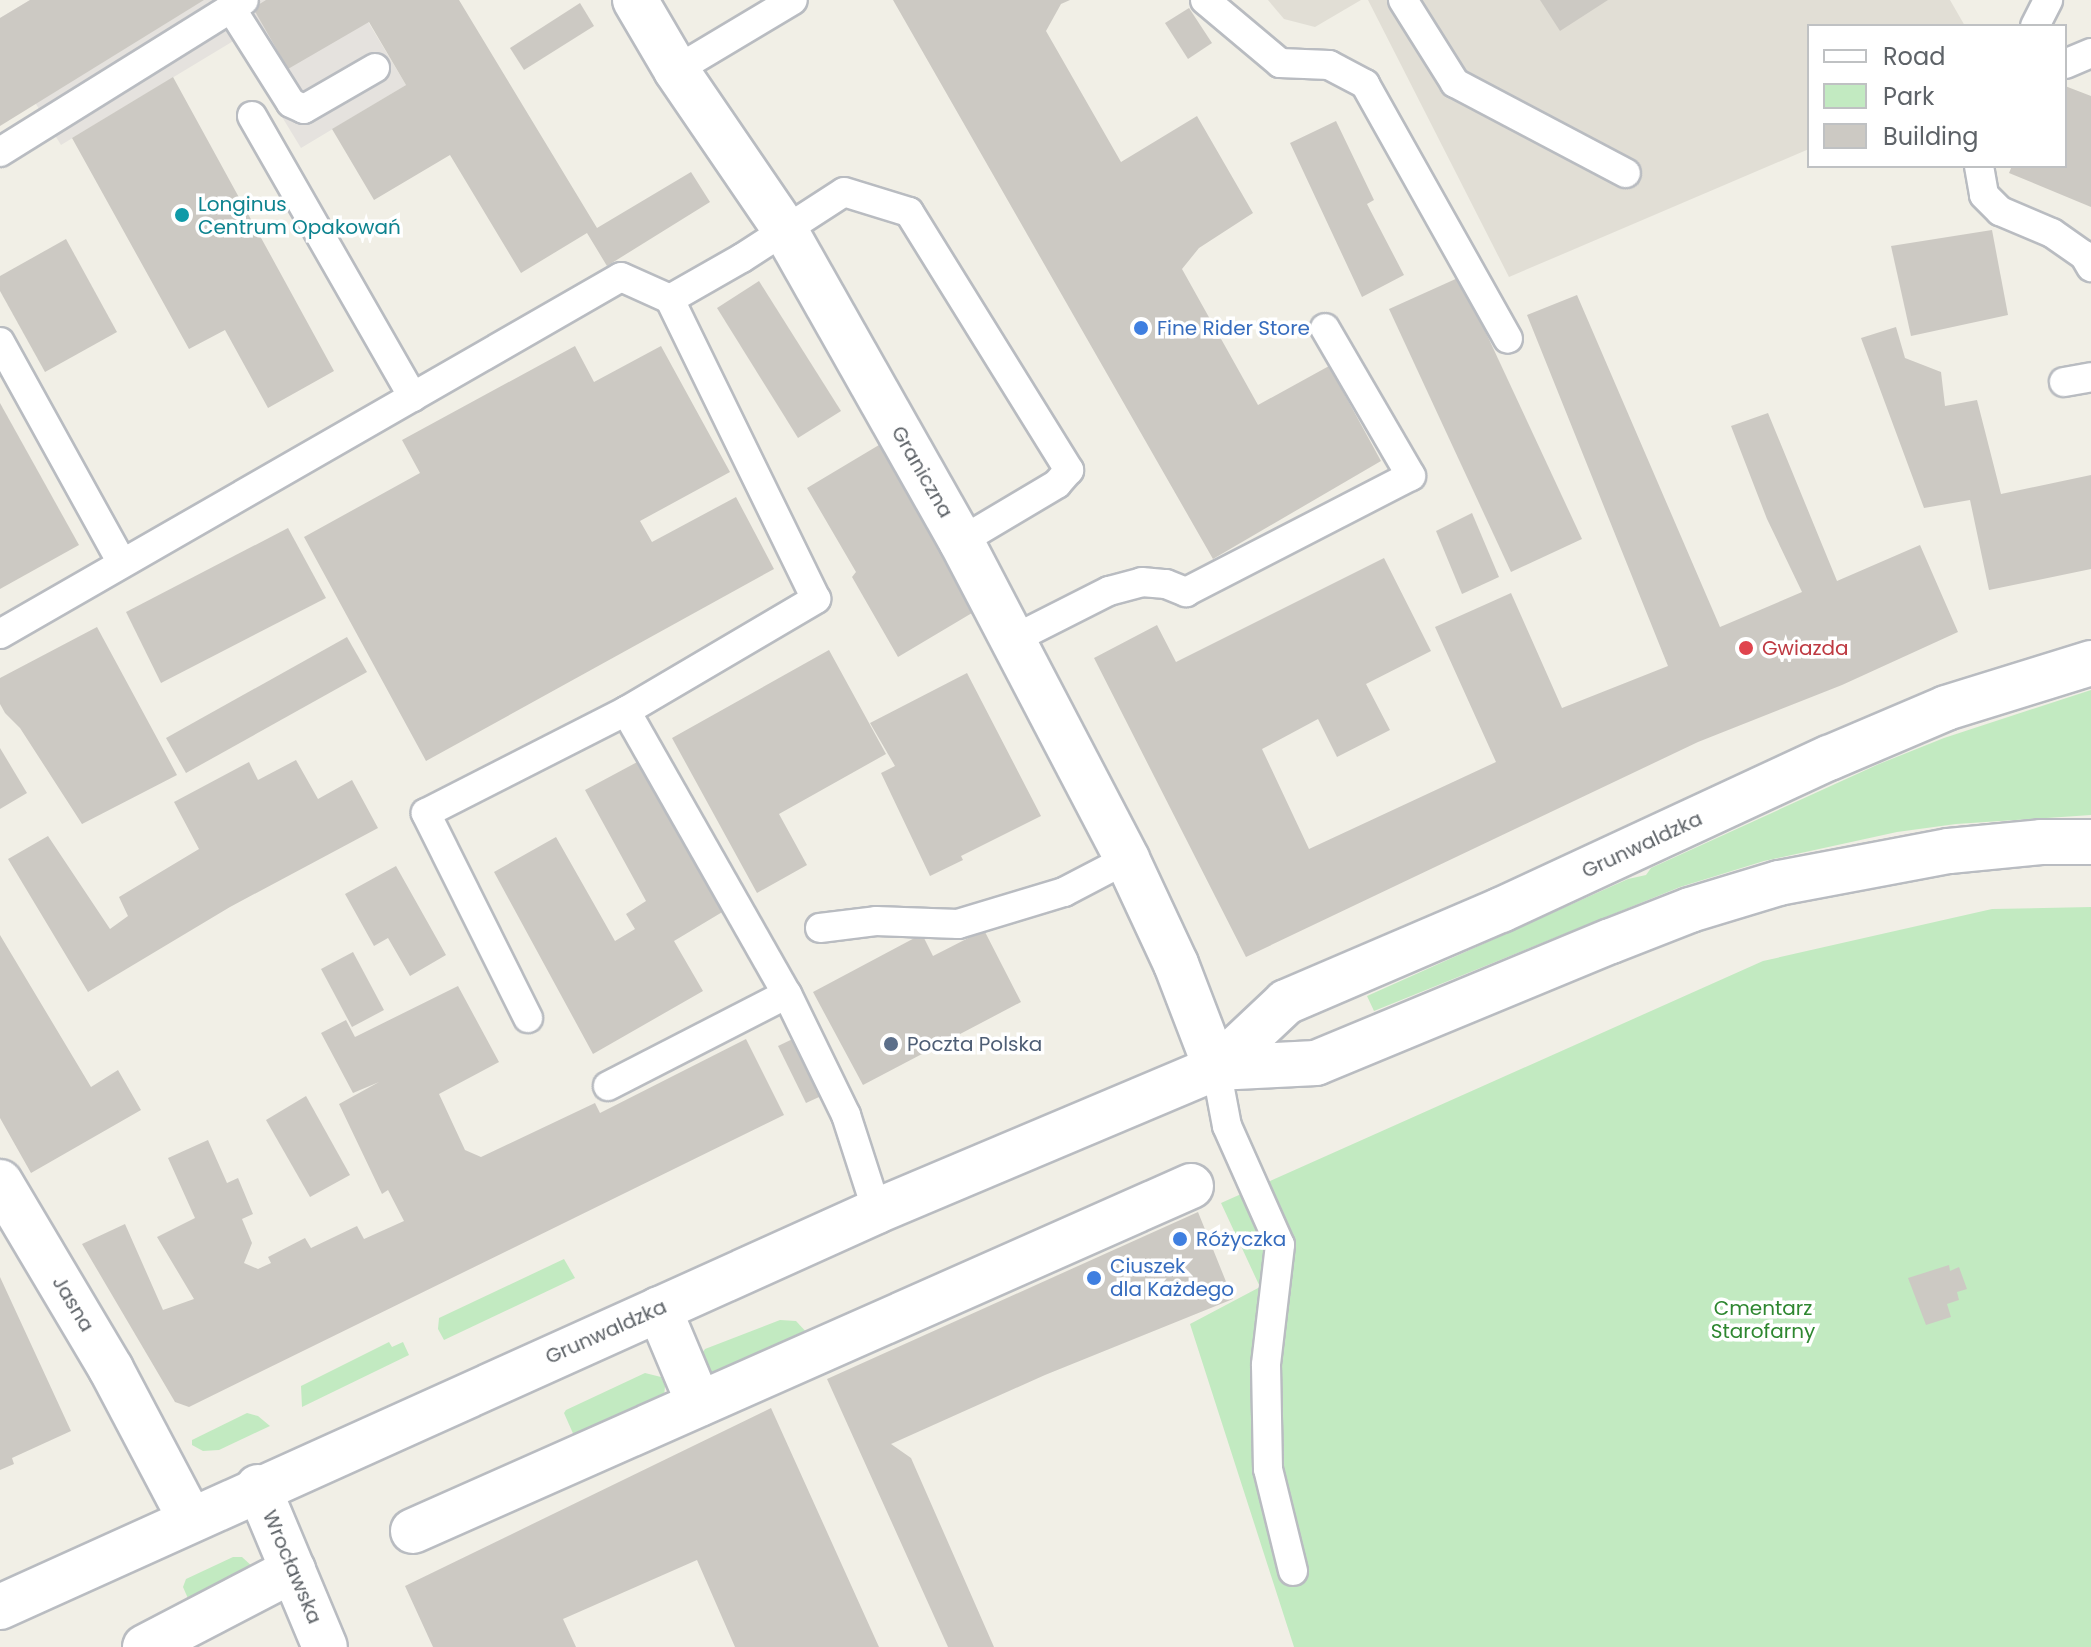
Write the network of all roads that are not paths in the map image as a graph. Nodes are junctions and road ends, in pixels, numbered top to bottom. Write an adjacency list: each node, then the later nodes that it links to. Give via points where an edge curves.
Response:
1 (635, 0): 11 (main road, Graniczna)
2 (793, 0): 11 (lane)
3 (1205, 0): 20 (lane, via 1280,63 1329,65 1365,84)
4 (1403, 0): 15 (lane, via 1455,83)
5 (2048, 0): 7 (lane)
6 (237, 4): 10 (lane, via 291,103 304,109); 13 (lane)
7 (2036, 24)
8 (2091, 53): 9 (lane)
9 (2067, 63)
10 (375, 68)
11 (676, 70): 16 (main road, Graniczna)
12 (252, 116): 22 (lane)
13 (0, 152)
14 (1979, 168): 17 (lane, via 1984,195 2000,211 2052,233 2084,255)
15 (1626, 173)
16 (785, 230): 18 (lane); 23 (main road, Graniczna); 23 (lane, via 844,192 909,212 1069,470 1057,484)
17 (2091, 267)
18 (670, 299): 22 (lane, via 621,277); 28 (lane, via 816,599)
19 (1325, 328): 26 (lane, via 1411,476 1186,592 1142,582 1109,591)
20 (1508, 339)
21 (0, 342): 24 (lane)
22 (413, 397): 24 (lane)
23 (961, 541): 26 (main road, Graniczna)
24 (122, 563): 25 (lane)
25 (0, 634)
26 (1012, 640): 30 (main road, Graniczna)
27 (2091, 663): 34 (main road, Grunwaldzka, via 1946,708 1286,1002)
28 (626, 711): 32 (lane); 33 (lane, via 426,813)
29 (2091, 842): 34 (main road, Grunwaldzka, via 1949,851 1779,883 1690,910 1316,1063)
30 (1127, 859): 31 (lane, via 1064,892 958,924 876,921); 34 (main road, Graniczna)
31 (820, 928)
32 (787, 994): 35 (lane); 38 (lane, via 846,1115)
33 (528, 1018)
34 (1216, 1068): 38 (main road, Grunwaldzka); 45 (lane, via 1227,1126 1280,1245 1266,1365 1268,1469)
35 (608, 1086)
36 (0, 1182): 42 (main road, Jasna, via 143,1427)
37 (1191, 1186): 40 (main road)
38 (877, 1211): 39 (main road, Grunwaldzka)
39 (659, 1309): 40 (main road); 41 (main road, Grunwaldzka)
40 (699, 1404): 43 (main road)
41 (258, 1487): 42 (main road, Grunwaldzka); 44 (main road, Wrocławska)
42 (190, 1519): 46 (main road, Grunwaldzka)
43 (413, 1531)
44 (293, 1570): 47 (main road); 48 (main road, Wrocławska)
45 (1293, 1571)
46 (0, 1607)
47 (145, 1647)
48 (325, 1647)

